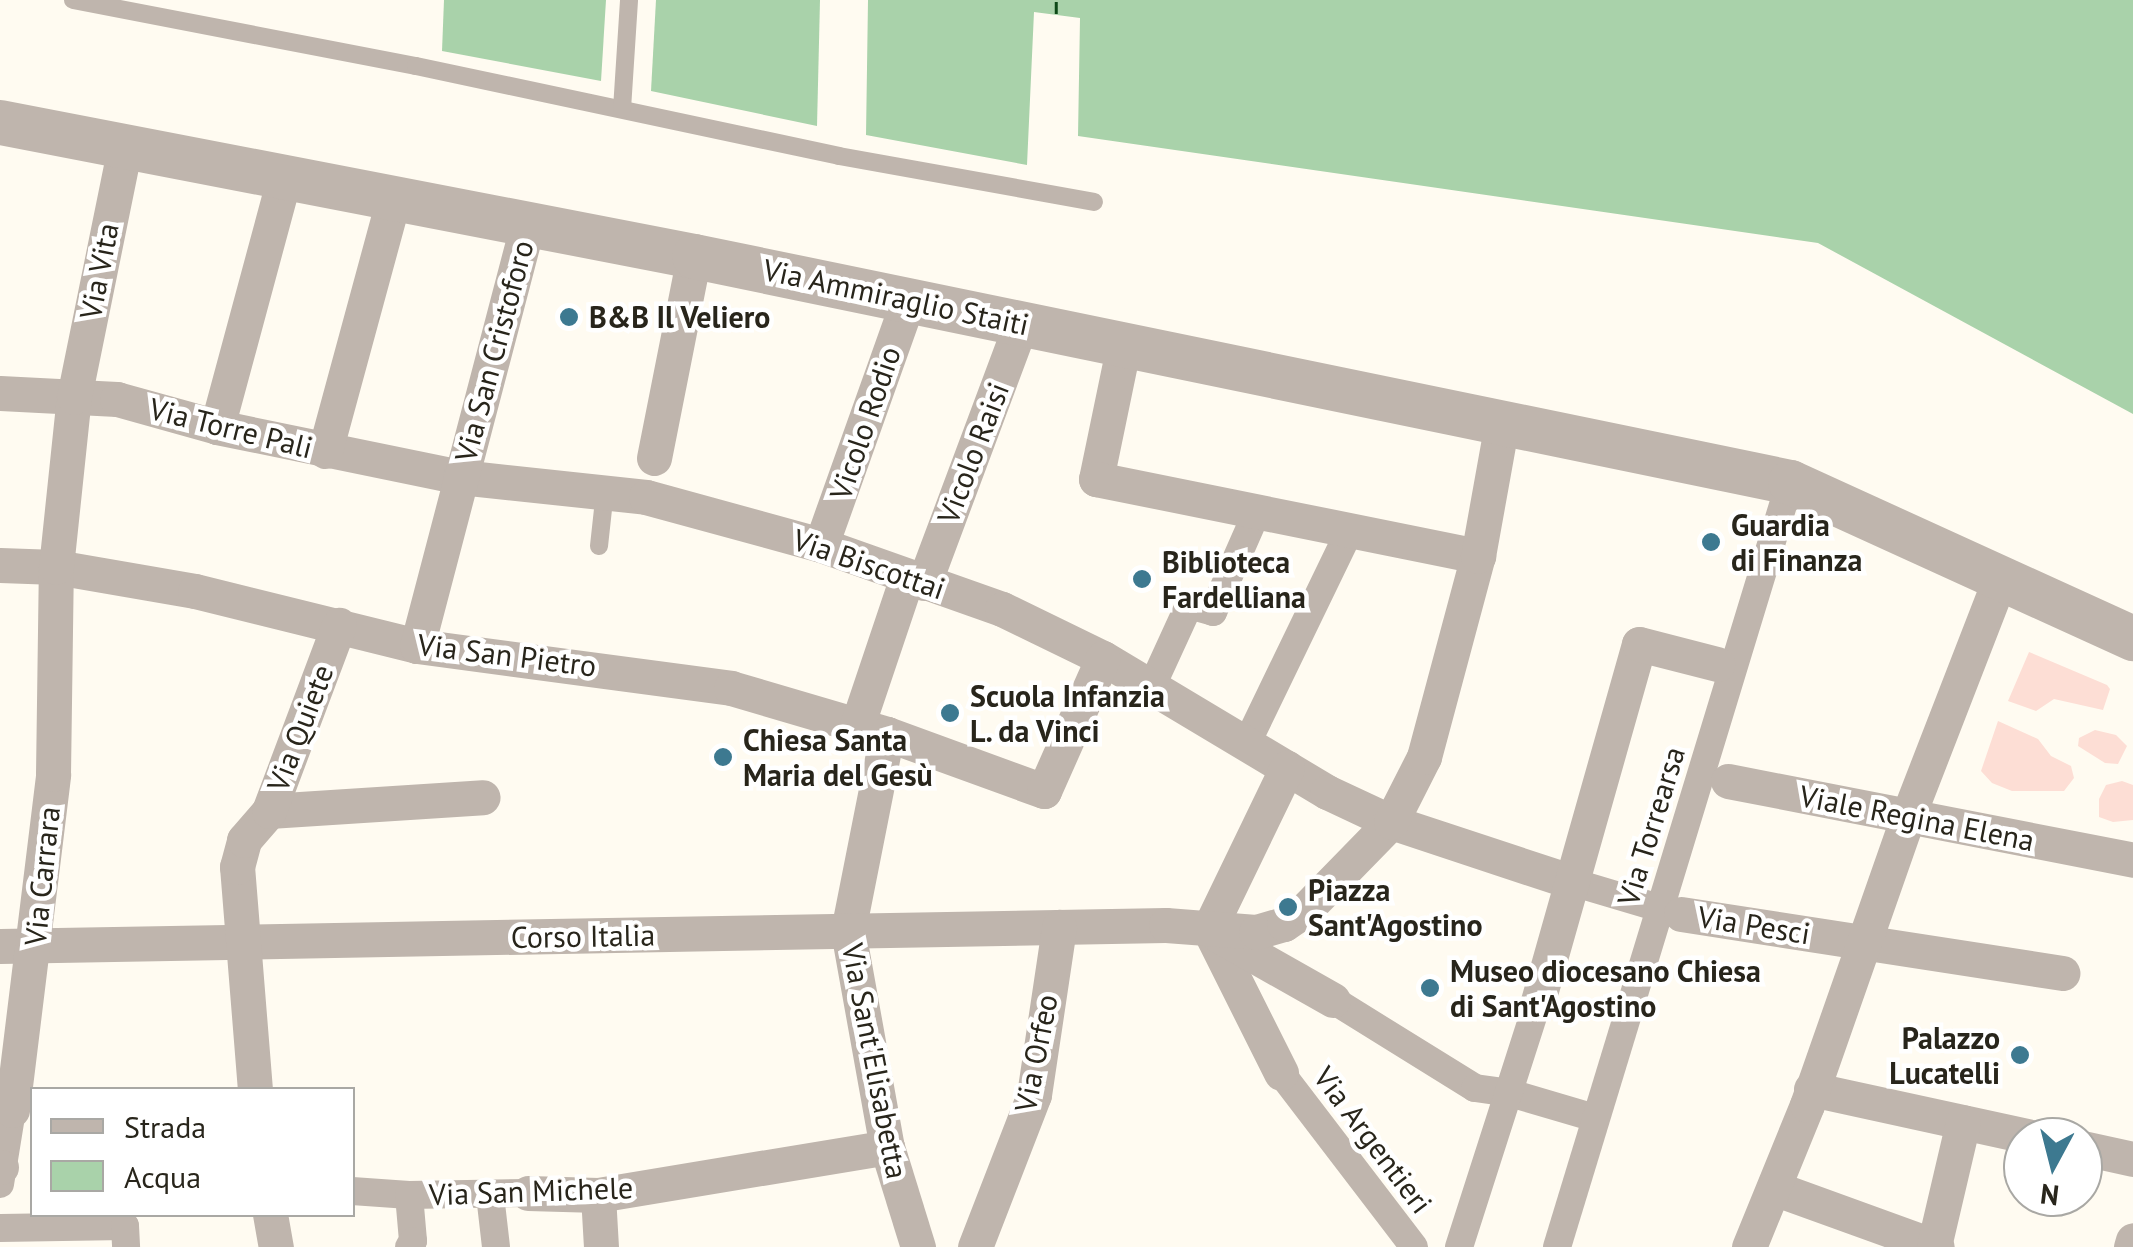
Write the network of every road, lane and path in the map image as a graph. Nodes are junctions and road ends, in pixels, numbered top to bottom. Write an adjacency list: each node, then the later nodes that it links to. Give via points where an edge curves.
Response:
1 (73, 0): 3 (lane)
2 (630, 0): 3 (lane)
3 (622, 108): 8 (lane)
4 (0, 122): 5 (street, Via Ammiraglio Staiti)
5 (124, 146): 6 (street, Via Ammiraglio Staiti); 15 (street, Via Vita)
6 (284, 178): 7 (street, Via Ammiraglio Staiti); 17 (street)
7 (393, 200): 9 (street, Via Ammiraglio Staiti); 18 (street)
8 (1094, 202)
9 (528, 224): 10 (street, Via Ammiraglio Staiti); 20 (street, Via San Cristoforo)
10 (694, 256): 11 (street, Via Ammiraglio Staiti); 19 (street)
11 (908, 300): 12 (street, Via Ammiraglio Staiti); 25 (street, Vicolo Rodio)
12 (1022, 323): 13 (street, Via Ammiraglio Staiti); 31 (street, Vicolo Raisi)
13 (1124, 344): 16 (street, Via Ammiraglio Staiti); 23 (street, via 1096,479)
14 (0, 393): 15 (street, Via Torre Pali)
15 (74, 397): 17 (street, Via Torre Pali, via 117,398); 29 (street, Via Vita)
16 (1502, 422): 21 (street, Via Ammiraglio Staiti); 27 (street, Corso Italia)
17 (217, 427): 18 (street, Via Torre Pali)
18 (325, 451): 20 (street, Via Torre Pali)
19 (654, 458)
20 (460, 478): 22 (street, Via Biscottai); 34 (street, Via San Cristoforo)
21 (1790, 482): 30 (street); 36 (street, Via Torrearsa)
22 (605, 491): 25 (street, Via Biscottai); 26 (lane)
23 (1257, 512): 24 (street); 37 (street, via 1213,612 1189,605)
24 (1350, 530): 27 (street); 39 (street)
25 (822, 545): 31 (street, Via Biscottai)
26 (599, 546)
27 (1478, 556): 45 (street, Corso Italia, via 1424,757)
28 (0, 565): 29 (street, Via San Pietro)
29 (56, 567): 32 (street, Via San Pietro); 54 (street, Via Carrara, via 53,774)
30 (2000, 578): 33 (street); 44 (street)
31 (915, 580): 35 (street, Via Biscottai, via 1002,609); 38 (street, Vicolo Raisi)
32 (339, 625): 34 (street, Via San Pietro); 43 (street, Via Quiete)
33 (2133, 638)
34 (417, 646): 38 (street, Via San Pietro, via 731,688)
35 (1104, 658): 37 (street, Via Biscottai); 38 (street, Via San Pietro, via 1044,791)
36 (1725, 667): 41 (street, Via Torrearsa); 47 (street, via 1639,644)
37 (1152, 686): 39 (street, Via Biscottai)
38 (872, 730): 51 (street, Via Sant'Elisabetta)
39 (1247, 744): 40 (street, Via Biscottai)
40 (1287, 768): 45 (street, Via Biscottai); 50 (street)
41 (1714, 778): 44 (street, Viale Regina Elena); 48 (street, Via Torrearsa)
42 (483, 797): 43 (street)
43 (269, 810): 53 (street, Via Quiete, via 244,840 237,867)
44 (1908, 816): 46 (street, Viale Regina Elena); 52 (street)
45 (1391, 822): 47 (street, Via Biscottai); 50 (street, Corso Italia, via 1284,924 1256,932)
46 (2133, 860)
47 (1580, 885): 48 (street); 57 (street)
48 (1670, 912): 52 (street, Via Pesci); 63 (street, Via Torrearsa)
49 (1059, 927): 50 (street, Corso Italia); 51 (street, Corso Italia); 85 (street, Via Orfeo, via 1034,1094)
50 (1209, 930): 56 (street); 58 (street)
51 (848, 931): 53 (street, Corso Italia); 66 (street, Via Sant'Elisabetta)
52 (1857, 941): 55 (street, Via Pesci); 61 (street)
53 (242, 942): 54 (street, Corso Italia); 59 (street, Via Quiete)
54 (17, 946): 62 (street, Via Carrara)
55 (2062, 973)
56 (1333, 1000): 60 (street, via 1474,1088)
57 (1538, 1001): 60 (street)
58 (1280, 1072): 86 (street, Via Argentieri)
59 (255, 1087)
60 (1510, 1093): 63 (street); 87 (street)
61 (1809, 1097): 64 (street); 70 (street)
62 (12, 1110): 69 (street, Via Carrara)
63 (1595, 1118): 88 (street, Via Torrearsa)
64 (1956, 1121): 65 (street); 78 (street)
65 (2003, 1131)
66 (887, 1146): 74 (street, Via San Michele); 84 (street, Via Sant'Elisabetta)
67 (2103, 1152): 68 (street)
68 (2133, 1159)
69 (0, 1173)
70 (1774, 1188): 78 (street); 89 (street)
71 (355, 1191): 73 (street, Via San Michele)
72 (528, 1193): 74 (street, Via San Michele); 75 (street, Via San Michele)
73 (409, 1195): 75 (street, Via San Michele); 81 (street)
74 (598, 1195): 83 (street)
75 (490, 1196): 82 (street)
76 (271, 1217): 80 (street)
77 (0, 1228): 79 (street, via 126,1226)
78 (1935, 1246)
79 (126, 1247)
80 (276, 1247)
81 (409, 1247)
82 (496, 1247)
83 (601, 1247)
84 (918, 1247)
85 (974, 1247)
86 (1414, 1247)
87 (1459, 1247)
88 (1557, 1247)
89 (1749, 1247)

